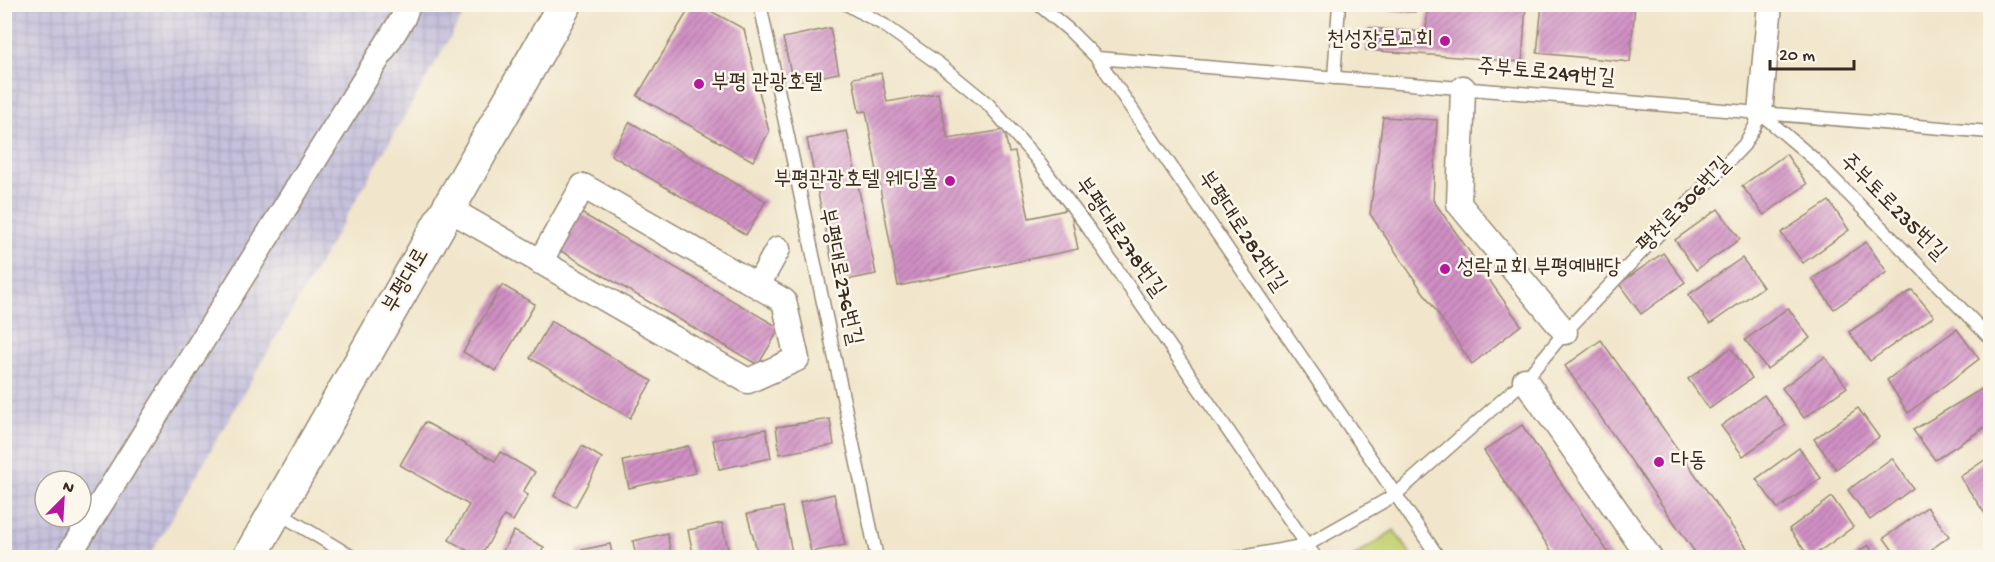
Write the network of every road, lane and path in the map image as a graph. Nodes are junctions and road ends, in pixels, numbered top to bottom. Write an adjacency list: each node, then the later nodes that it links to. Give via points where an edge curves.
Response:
1 (408, 4): 23 (street, via 403,18)
2 (565, 4): 13 (main road, 부평대로)
3 (760, 4): 26 (lane, 부평대로276번길)
4 (846, 4): 22 (lane, 부평대로278번길, via 939,64 988,104 1035,157)
5 (1038, 4): 8 (lane, 부평대로282번길)
6 (1339, 4): 9 (lane)
7 (1770, 4): 11 (street, 평천로306번길)
8 (1097, 58): 9 (lane, 주부토로249번길); 20 (lane, 부평대로282번길)
9 (1334, 78): 10 (lane, 주부토로249번길)
10 (1463, 88): 11 (lane, 주부토로249번길); 17 (street, via 1459,204)
11 (1760, 112): 12 (lane, 주부토로249번길); 17 (lane, 평천로306번길, via 1744,145); 18 (lane, 주부토로235번길, via 1814,159)
12 (1990, 132)
13 (449, 209): 15 (street); 21 (main road, 부평대로)
14 (778, 249): 16 (street)
15 (540, 262): 16 (street, via 583,186); 16 (street, via 748,381 797,359 784,302)
16 (758, 285)
17 (1565, 332): 19 (lane, 평천로306번길)
18 (1990, 338)
19 (1524, 380): 20 (lane, 평천로306번길); 30 (street)
20 (1395, 495): 22 (lane, 평천로306번길); 29 (lane, 부평대로282번길)
21 (276, 512): 24 (main road, 부평대로); 25 (lane)
22 (1307, 545): 27 (lane); 28 (lane, 부평대로278번길)
23 (67, 558)
24 (249, 558)
25 (354, 558)
26 (877, 558)
27 (1236, 558)
28 (1316, 558)
29 (1439, 558)
30 (1650, 558)

